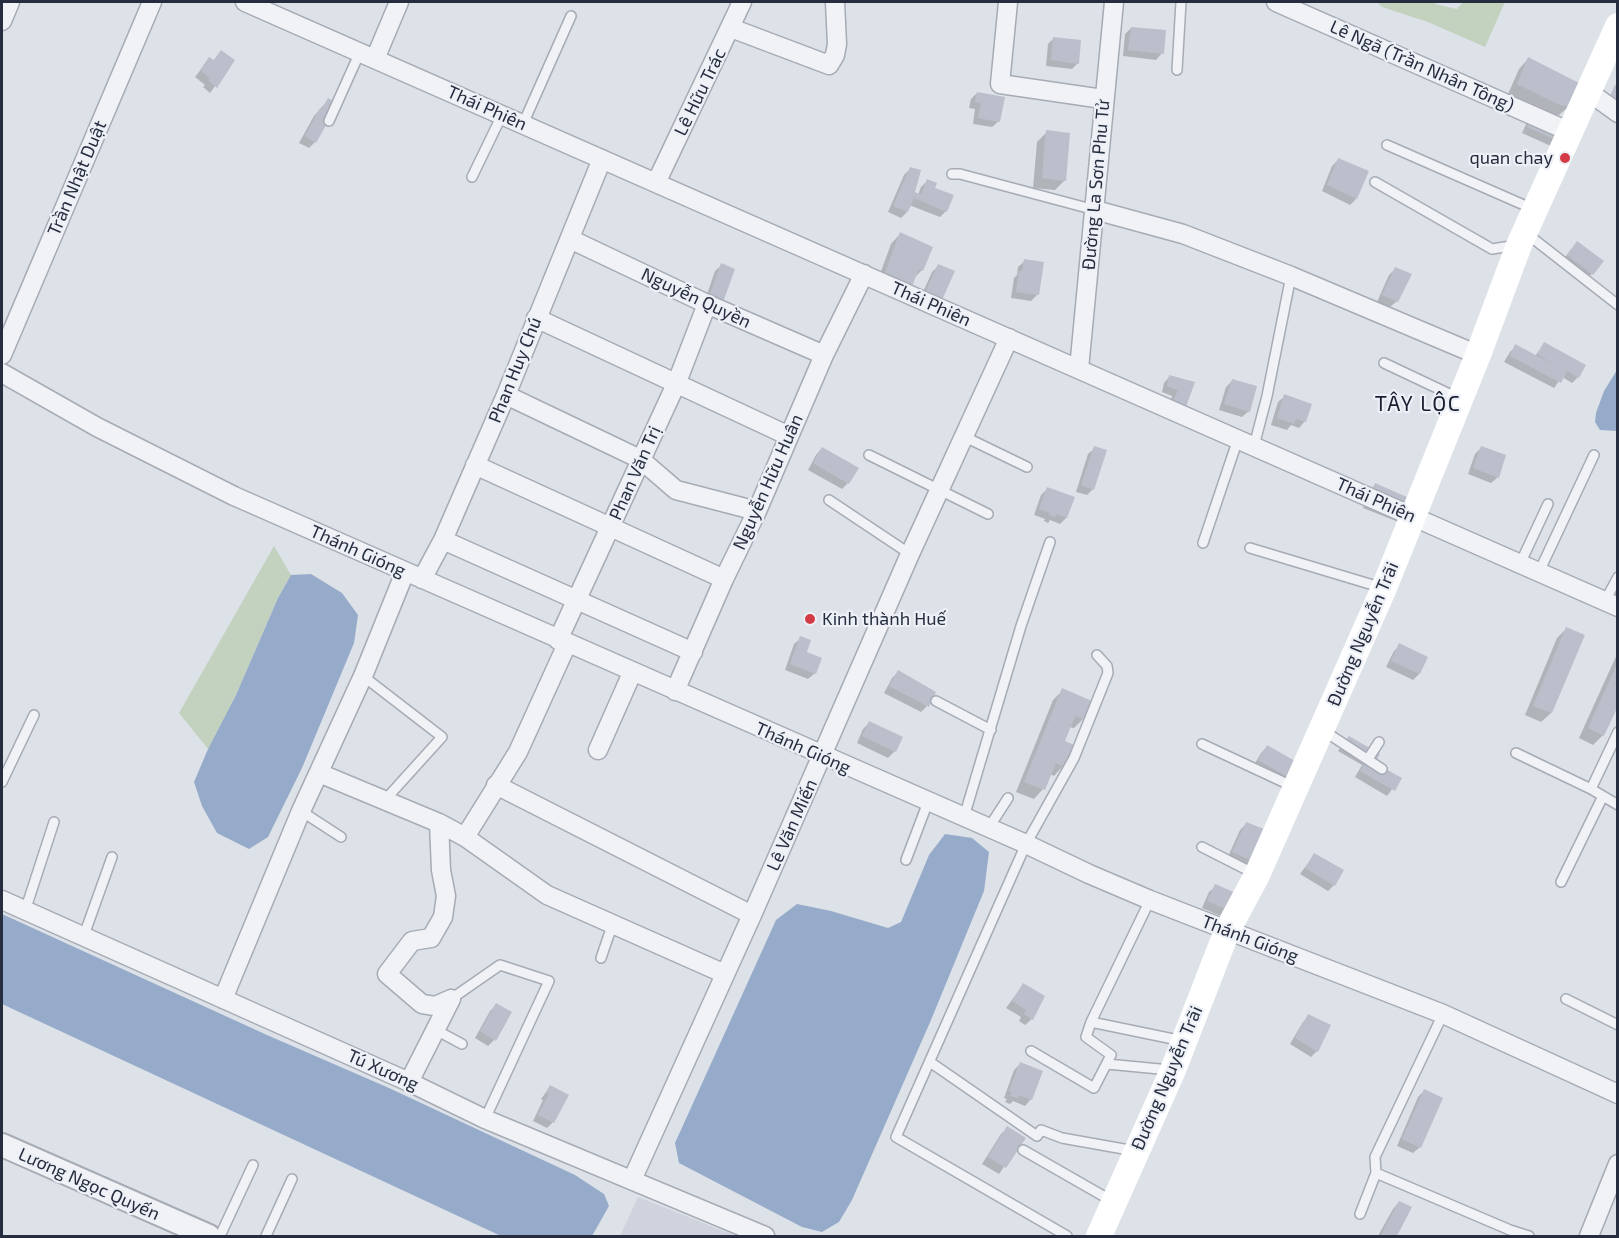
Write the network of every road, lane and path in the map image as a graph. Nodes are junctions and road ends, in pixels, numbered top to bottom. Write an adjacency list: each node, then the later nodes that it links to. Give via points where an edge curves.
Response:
1 (10, 2): 12 (street)
2 (152, 2): 39 (street, Trần Nhật Duật)
3 (246, 2): 15 (street, Thái Phiên)
4 (399, 2): 15 (street)
5 (742, 2): 14 (street, Lê Hữu Trác)
6 (835, 2): 14 (street, via 837,44 829,65)
7 (1008, 2): 18 (street, via 1000,84)
8 (1114, 2): 18 (street, Đường La Sơn Phu Tử)
9 (1181, 2): 16 (lane)
10 (1276, 2): 23 (street, Lê Ngã (Trần Nhân Tông))
11 (571, 16): 22 (lane)
12 (2, 21)
13 (1617, 26): 17 (main road, Đường Nguyễn Trãi)
14 (731, 28): 29 (street, Lê Hữu Trác)
15 (368, 56): 20 (street, Thái Phiên); 21 (lane)
16 (1177, 70)
17 (1589, 92): 19 (street); 23 (main road, Đường Nguyễn Trãi)
18 (1103, 99): 30 (street, Đường La Sơn Phu Tử)
19 (1617, 113)
20 (502, 115): 22 (street, Thái Phiên); 27 (lane)
21 (329, 121)
22 (523, 124): 25 (street, Thái Phiên)
23 (1568, 131): 31 (main road, Đường Nguyễn Trãi)
24 (1387, 145): 31 (lane)
25 (602, 159): 29 (street, Thái Phiên); 32 (street, Phan Huy Chú)
26 (952, 174): 30 (lane)
27 (472, 177)
28 (1375, 182): 31 (lane, via 1492,249)
29 (656, 183): 33 (street, Thái Phiên)
30 (1095, 210): 34 (street, via 1183,234); 43 (street, Đường La Sơn Phu Tử)
31 (1526, 228): 36 (lane); 41 (main road, Đường Nguyễn Trãi)
32 (570, 240): 35 (street, Nguyễn Quyền); 37 (street, Phan Huy Chú)
33 (864, 274): 38 (street, Thái Phiên); 40 (street, Nguyễn Hữu Huân)
34 (1291, 276): 41 (street); 50 (lane, via 1267,396)
35 (707, 304): 40 (street, Nguyễn Quyền); 45 (street, Phan Văn Trị)
36 (1617, 306)
37 (536, 318): 45 (street); 46 (street, Phan Huy Chú)
38 (1009, 338): 43 (street, Thái Phiên); 49 (street, Lê Văn Miến)
39 (2, 355)
40 (824, 355): 48 (street, Nguyễn Hữu Huân)
41 (1478, 356): 47 (main road, Đường Nguyễn Trãi)
42 (1384, 363): 47 (lane)
43 (1079, 369): 50 (street, Thái Phiên)
44 (2, 373): 70 (street, Thánh Gióng, via 97,427 234,496)
45 (677, 382): 48 (street); 53 (street, Phan Văn Trị)
46 (506, 395): 53 (street); 54 (street, Phan Huy Chú)
47 (1460, 399): 61 (main road, Đường Nguyễn Trãi)
48 (789, 436): 59 (street, Nguyễn Hữu Huân)
49 (963, 436): 55 (lane); 56 (street, Lê Văn Miến)
50 (1246, 443): 61 (street, Thái Phiên); 65 (lane)
51 (869, 455): 56 (lane)
52 (1594, 455): 69 (lane)
53 (640, 459): 59 (street, via 676,490); 62 (street, Phan Văn Trị)
54 (475, 465): 62 (street); 63 (street, Phan Huy Chú)
55 (1028, 467)
56 (939, 490): 60 (lane); 67 (street, Lê Văn Miến)
57 (829, 500): 67 (lane)
58 (1548, 504): 68 (lane)
59 (757, 511): 72 (street, Nguyễn Hữu Huân)
60 (988, 514)
61 (1413, 517): 68 (street, Thái Phiên); 73 (main road, Đường Nguyễn Trãi)
62 (610, 528): 72 (street); 74 (street, Phan Văn Trị)
63 (443, 540): 70 (street, Phan Huy Chú); 74 (street)
64 (1050, 542): 85 (lane)
65 (1203, 543)
66 (1250, 548): 73 (lane)
67 (910, 554): 91 (street, Lê Văn Miến)
68 (1520, 564): 69 (street, Thái Phiên)
69 (1539, 572): 75 (street, Thái Phiên)
70 (414, 576): 76 (street, Thánh Gióng); 80 (street, Phan Huy Chú)
71 (1617, 577): 75 (lane)
72 (724, 579): 77 (street, Nguyễn Hữu Huân)
73 (1384, 588): 84 (main road, Đường Nguyễn Trãi)
74 (576, 602): 76 (street, Phan Văn Trị); 77 (street)
75 (1611, 604)
76 (563, 642): 79 (street, Thánh Gióng); 96 (street, Phan Văn Trị, via 518,752)
77 (693, 652): 81 (street, Nguyễn Hữu Huân)
78 (1097, 655): 111 (lane, via 1108,673 1074,758)
79 (632, 673): 81 (street, Thánh Gióng); 89 (street)
80 (363, 676): 94 (street, Phan Huy Chú); 101 (lane, via 442,737)
81 (675, 691): 91 (street, Thánh Gióng)
82 (936, 701): 85 (lane)
83 (34, 715): 95 (lane)
84 (1322, 729): 92 (lane); 97 (main road, Đường Nguyễn Trãi)
85 (991, 730): 105 (lane)
86 (1617, 732): 98 (lane)
87 (1379, 742): 92 (lane)
88 (1202, 744): 97 (lane)
89 (598, 750)
90 (1516, 753): 98 (lane)
91 (822, 756): 102 (street, Thánh Gióng); 120 (street, Lê Văn Miến)
92 (1368, 759): 93 (lane)
93 (1382, 768)
94 (319, 773): 101 (street); 104 (street, Phan Huy Chú)
95 (2, 782)
96 (496, 785): 110 (street, Phan Văn Trị); 120 (street)
97 (1296, 788): 115 (main road, Đường Nguyễn Trãi)
98 (1591, 789): 99 (lane)
99 (1603, 796): 103 (lane); 116 (lane)
100 (1008, 798): 108 (lane)
101 (384, 801): 107 (street)
102 (928, 802): 105 (street, Thánh Gióng); 114 (lane)
103 (1617, 805)
104 (301, 811): 109 (lane); 126 (street, Phan Huy Chú)
105 (964, 817): 108 (street, Thánh Gióng)
106 (54, 822): 119 (lane)
107 (439, 823): 110 (street); 127 (street, via 446,896 443,917 431,938 412,941 387,974 422,1004 435,1006)
108 (988, 829): 111 (street, Thánh Gióng)
109 (341, 837)
110 (465, 837): 121 (street, via 547,895)
111 (1026, 844): 118 (street, Thánh Gióng); 136 (lane)
112 (1202, 847): 115 (lane)
113 (112, 857): 123 (lane)
114 (906, 860)
115 (1257, 875): 122 (main road, Đường Nguyễn Trãi)
116 (1561, 882)
117 (2, 900): 119 (street, Tú Xương)
118 (1150, 900): 122 (street, Thánh Gióng); 130 (lane)
119 (25, 911): 123 (street, Tú Xương)
120 (752, 915): 125 (street, Lê Văn Miến)
121 (613, 923): 124 (lane); 125 (street)
122 (1227, 931): 129 (street, Thánh Gióng); 133 (main road, Đường Nguyễn Trãi)
123 (83, 938): 126 (street, Tú Xương)
124 (601, 958)
125 (725, 974): 149 (street, Lê Văn Miến)
126 (223, 999): 139 (street, Tú Xương)
127 (451, 999): 132 (street); 141 (lane, via 500,965 549,981)
128 (1566, 999): 131 (lane)
129 (1443, 1014): 140 (street, Thánh Gióng); 147 (lane, via 1375,1157)
130 (1091, 1022): 133 (lane); 137 (lane, via 1086,1037 1111,1055)
131 (1617, 1025)
132 (434, 1029): 134 (lane); 139 (street)
133 (1185, 1041): 138 (main road, Đường Nguyễn Trãi)
134 (462, 1044)
135 (1031, 1051): 137 (lane, via 1094,1088)
136 (930, 1062): 144 (lane, via 1037,1136 1041,1130 1062,1138); 157 (lane, via 896,1137)
137 (1107, 1064): 138 (lane)
138 (1173, 1070): 144 (main road, Đường Nguyễn Trãi)
139 (410, 1082): 141 (street, Tú Xương)
140 (1617, 1094)
141 (485, 1119): 149 (street, Tú Xương)
142 (2, 1145): 153 (street, Lương Ngọc Quyến)
143 (1023, 1150): 150 (lane)
144 (1135, 1151): 150 (main road, Đường Nguyễn Trãi)
145 (1617, 1164): 160 (street)
146 (253, 1165): 154 (lane)
147 (1376, 1173): 151 (lane); 152 (lane)
148 (292, 1179): 155 (lane)
149 (632, 1180): 156 (street, Tú Xương)
150 (1113, 1202): 158 (main road, Đường Nguyễn Trãi)
151 (1360, 1214)
152 (1508, 1233): 159 (lane)
153 (209, 1236)
154 (220, 1236)
155 (266, 1236)
156 (765, 1236)
157 (1067, 1236)
158 (1098, 1236)
159 (1529, 1236)
160 (1589, 1236)

